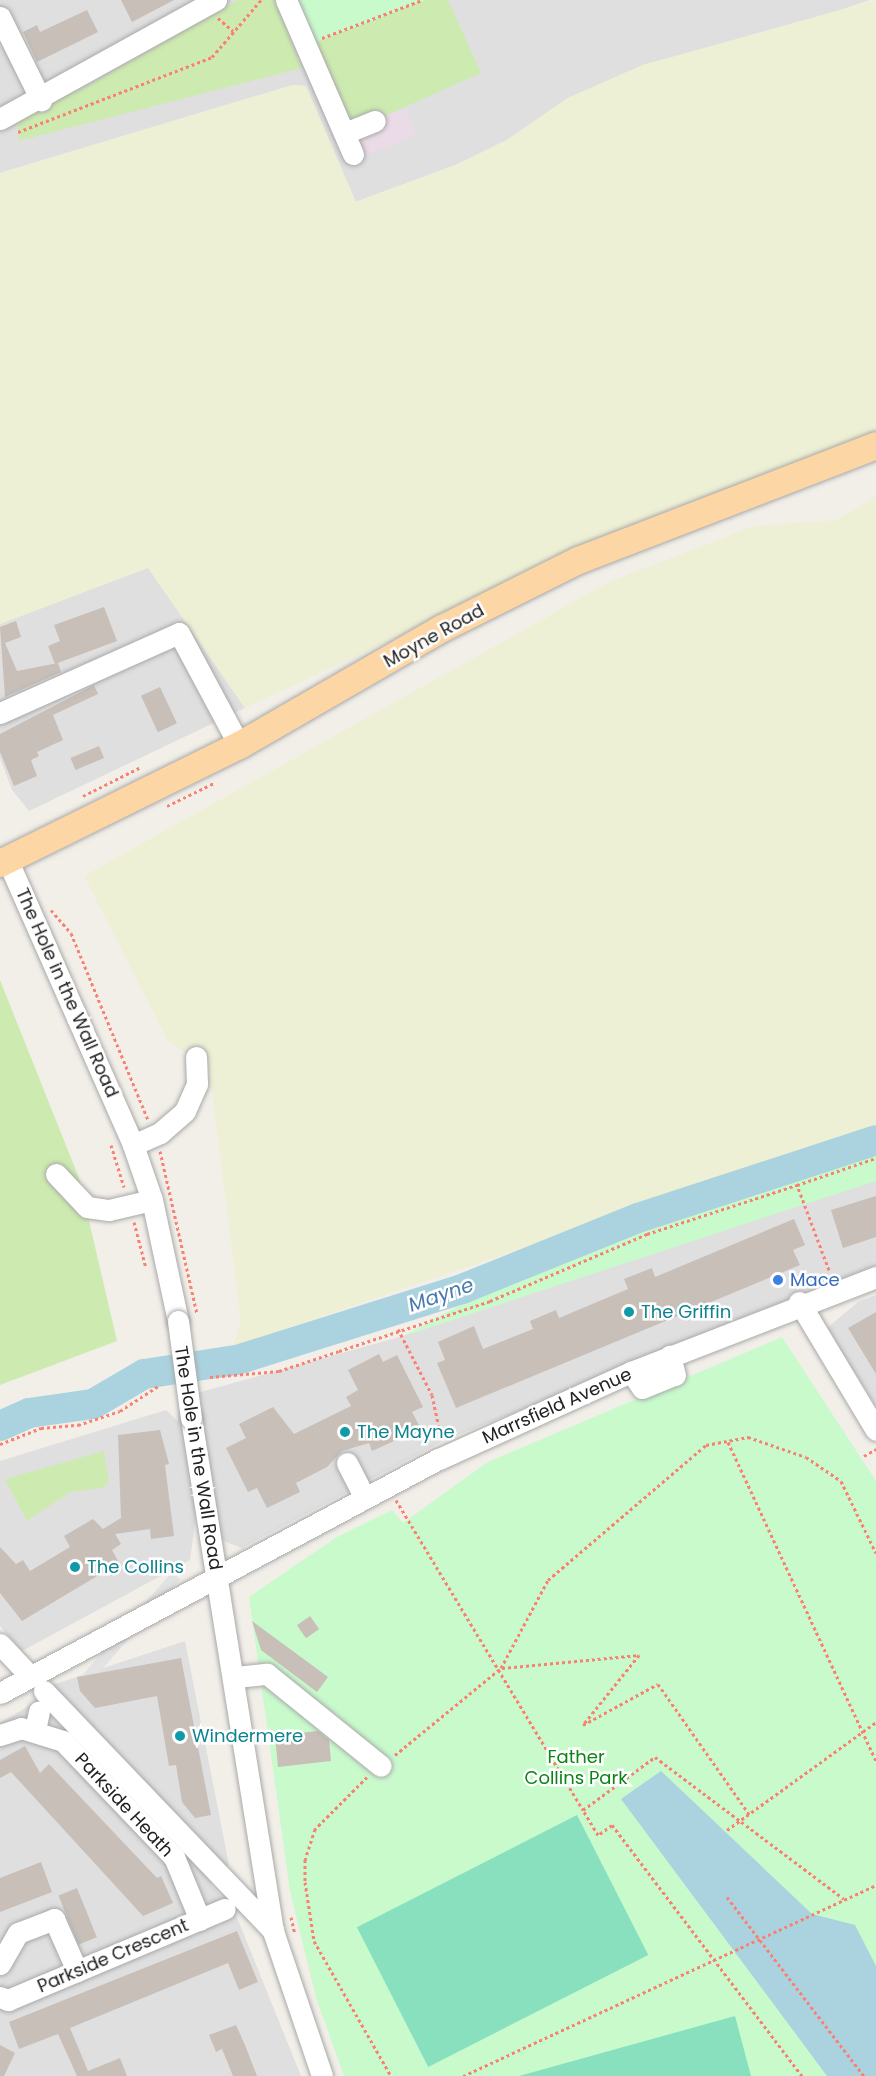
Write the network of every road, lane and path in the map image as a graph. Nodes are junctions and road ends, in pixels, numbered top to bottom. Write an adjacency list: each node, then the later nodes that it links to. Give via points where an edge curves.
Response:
1 (216, 0): 5 (street)
2 (261, 0): 10 (path, via 212,57)
3 (286, 0): 7 (street)
4 (422, 0): 7 (path)
5 (194, 5): 8 (street)
6 (0, 17): 8 (street)
7 (306, 44): 11 (street)
8 (41, 100): 10 (street)
9 (375, 121): 11 (street)
10 (6, 127)
11 (345, 133): 12 (street)
12 (353, 154)
13 (876, 445): 15 (main road, Moyne Road, via 578,560 442,628)
14 (0, 713): 15 (street, via 179,633)
15 (239, 745): 16 (main road, Moyne Road)
16 (2, 856): 19 (street, The Hole in the Wall Road)
17 (196, 1057): 19 (street, via 197,1084 184,1111 160,1133)
18 (107, 1135): 24 (path)
19 (133, 1146): 23 (street, The Hole in the Wall Road)
20 (876, 1158): 22 (path)
21 (56, 1174): 24 (street, via 87,1207 109,1210)
22 (797, 1185): 25 (path); 29 (path, via 647,1234 490,1301)
23 (152, 1200): 24 (street); 42 (street, The Hole in the Wall Road, bridge, via 178,1322)
24 (130, 1205): 26 (path)
25 (829, 1270)
26 (148, 1275)
27 (876, 1276): 28 (street, Marrsfield Avenue)
28 (799, 1302): 32 (street); 36 (street, Marrsfield Avenue, via 631,1372)
29 (398, 1329): 30 (path, via 279,1371); 36 (path, via 432,1395)
30 (210, 1377)
31 (160, 1385): 34 (path, via 120,1411 78,1425 41,1428)
32 (876, 1430)
33 (727, 1441): 41 (path, via 748,1437 806,1457 841,1481); 44 (path, via 706,1445 549,1580); 50 (path)
34 (0, 1444)
35 (876, 1449): 37 (path)
36 (449, 1455): 39 (street, Marrsfield Avenue)
37 (864, 1456)
38 (347, 1463): 40 (street)
39 (387, 1484): 40 (street, Marrsfield Avenue); 44 (path)
40 (364, 1496): 42 (street, Marrsfield Avenue)
41 (876, 1553)
42 (216, 1574): 45 (street, Marrsfield Avenue); 46 (street, The Hole in the Wall Road)
43 (0, 1644): 45 (street)
44 (500, 1669): 53 (path); 54 (path); 55 (path, via 639,1655 583,1725 658,1684)
45 (29, 1676): 47 (street, Marrsfield Avenue)
46 (236, 1677): 53 (street, via 267,1674); 64 (street, The Hole in the Wall Road, via 249,1803)
47 (0, 1693)
48 (39, 1710): 51 (street); 63 (street, Parkside Heath, via 174,1857); 64 (street)
49 (876, 1722): 50 (path)
50 (862, 1732): 52 (path); 55 (path)
51 (0, 1735)
52 (876, 1761)
53 (381, 1766): 72 (path, via 315,1829 305,1859 305,1882 314,1941)
54 (583, 1810): 56 (path, via 655,1757); 67 (path, via 598,1835 612,1825)
55 (749, 1814): 56 (path)
56 (740, 1819): 57 (path); 60 (path)
57 (727, 1830)
58 (876, 1885): 60 (path)
59 (727, 1897): 66 (path)
60 (844, 1899): 66 (path)
61 (288, 1904): 65 (path)
62 (225, 1909): 63 (street, Parkside Crescent)
63 (200, 1920): 69 (street, Parkside Crescent)
64 (273, 1931): 71 (street, The Hole in the Wall Road)
65 (296, 1939)
66 (759, 1939): 67 (path); 75 (path)
67 (713, 1960): 73 (path); 74 (path)
68 (0, 1964): 69 (street, via 18,1933 54,1919)
69 (77, 1971): 70 (street, Parkside Crescent, via 8,2000)
70 (0, 1997)
71 (322, 2076)
72 (392, 2076)
73 (463, 2076)
74 (802, 2076)
75 (864, 2076)

